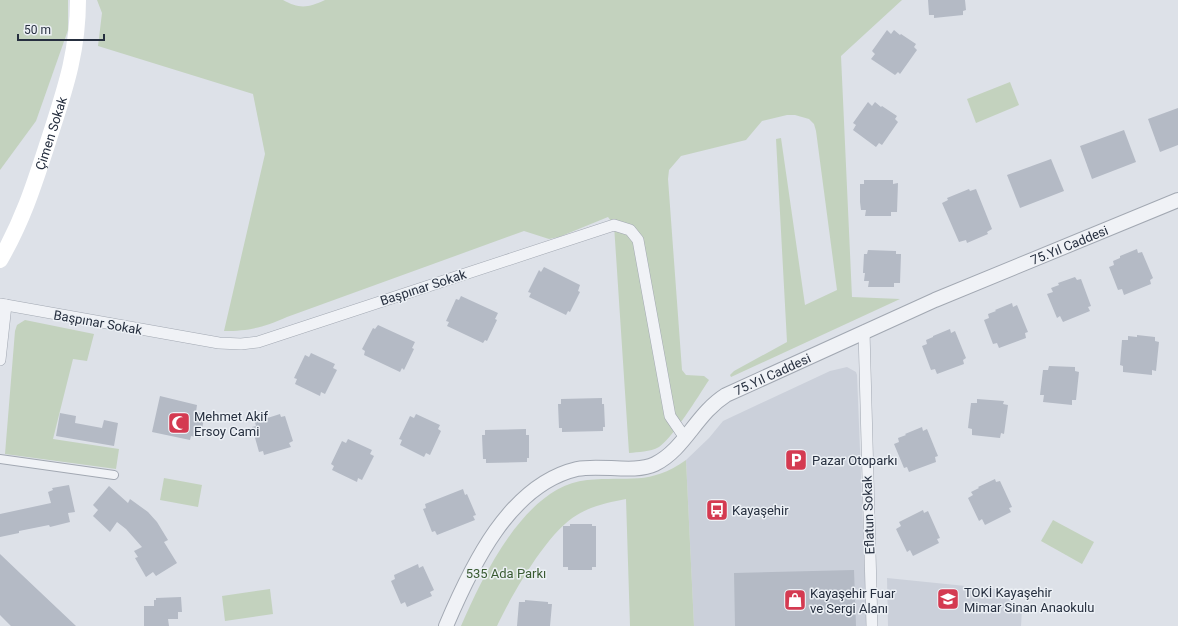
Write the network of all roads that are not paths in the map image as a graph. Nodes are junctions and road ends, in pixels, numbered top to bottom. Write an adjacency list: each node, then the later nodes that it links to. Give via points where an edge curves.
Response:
1 (78, 0): 3 (main road, Çimen Sokak, via 75,50 67,84 26,208)
2 (1178, 200): 5 (street, 75.Yıl Caddesi)
3 (0, 260)
4 (3, 305): 6 (street); 7 (street, Başpınar Sokak, via 219,343 258,342 614,225 630,230 638,240 670,416)
5 (864, 331): 7 (street, 75.Yıl Caddesi, via 726,395 701,415); 11 (street, Eflatun Sokak)
6 (0, 360)
7 (685, 438): 10 (street, 75.Yıl Caddesi, via 664,458 649,466 593,466 551,478 532,490 506,518 471,570)
8 (0, 459): 9 (street)
9 (114, 475)
10 (446, 626)
11 (872, 626)

